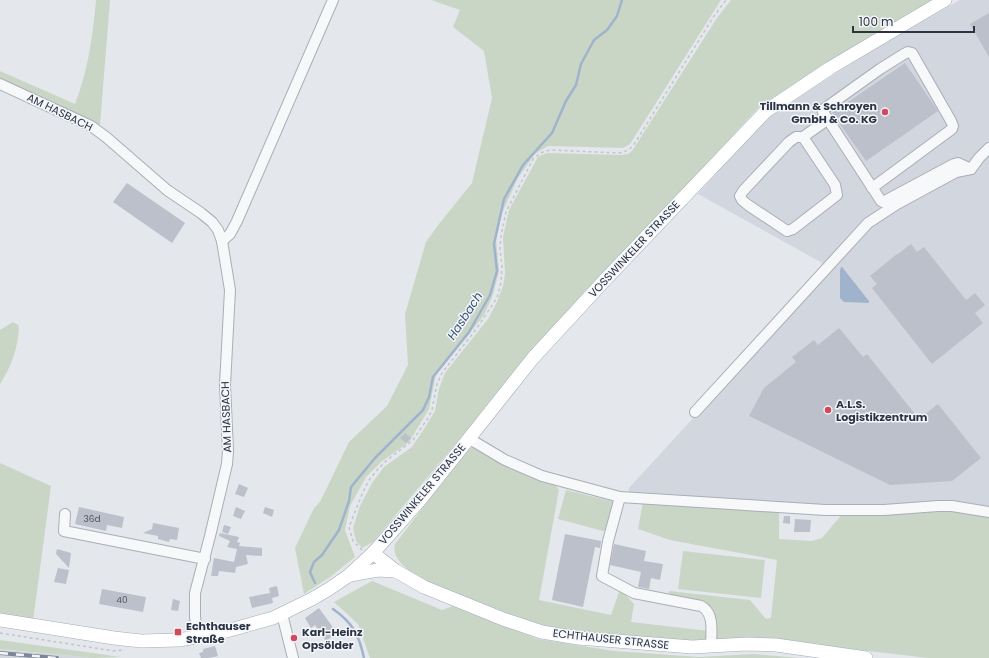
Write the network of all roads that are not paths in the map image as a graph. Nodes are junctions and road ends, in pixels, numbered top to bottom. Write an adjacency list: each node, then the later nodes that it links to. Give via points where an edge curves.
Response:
1 (333, 0): 9 (street, via 230,234)
2 (945, 0): 11 (main road, VOSSWINKELER STRASSE, via 830,68 766,111 539,352)
3 (0, 84): 9 (street, AM HASBACH, via 90,126 106,137 167,190 212,222)
4 (827, 120): 5 (street); 8 (street); 8 (street, via 824,109 880,69 908,52 912,54 953,126)
5 (803, 138): 5 (street, via 835,185 837,195 793,230 787,231 748,205 740,196 789,142 796,137)
6 (989, 148): 7 (street)
7 (971, 169): 8 (street, via 958,163 954,164 883,202); 10 (street, via 956,172 868,223)
8 (872, 188)
9 (222, 240): 16 (street, AM HASBACH, via 230,290 224,385 228,451)
10 (695, 412)
11 (468, 438): 12 (street, via 505,460 542,476); 15 (main road, VOSSWINKELER STRASSE, via 420,500)
12 (620, 497): 13 (street, via 825,510 952,506); 22 (street, via 602,576 634,593 705,608 711,620)
13 (989, 512)
14 (65, 514): 16 (street, via 64,531)
15 (373, 553): 17 (main road, ECHTHAUSER STRASSE); 18 (main road, VOSSWINKELER STRASSE)
16 (205, 559): 21 (street, AM HASBACH, via 195,593)
17 (396, 571): 18 (main road, via 378,570); 22 (main road, ECHTHAUSER STRASSE, via 436,592 542,632 578,638)
18 (348, 576): 19 (main road)
19 (282, 614): 21 (main road, via 249,626); 23 (street)
20 (0, 620): 21 (main road, via 141,641)
21 (198, 637)
22 (711, 646): 24 (main road, ECHTHAUSER STRASSE, via 770,645)
23 (293, 658)
24 (866, 658)

